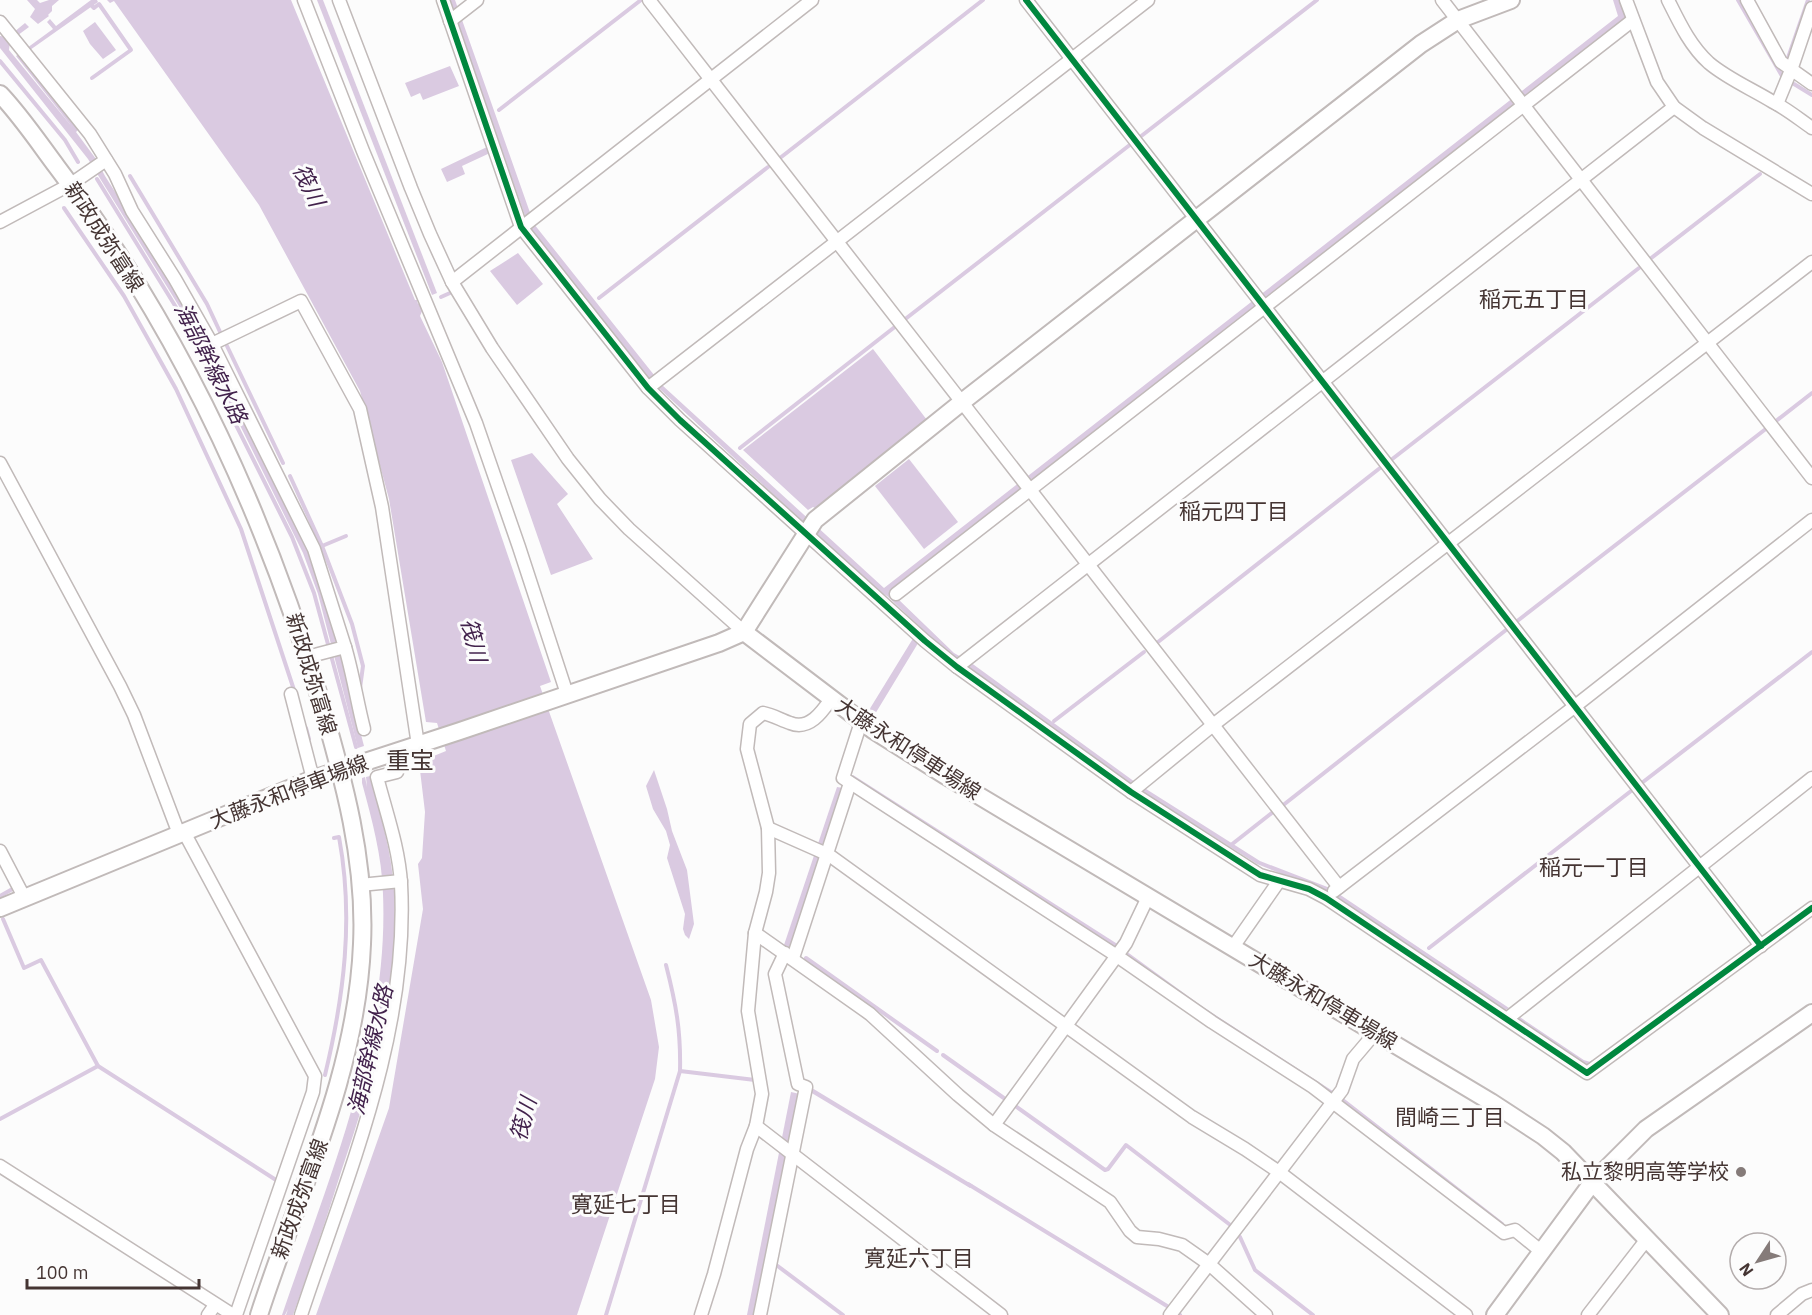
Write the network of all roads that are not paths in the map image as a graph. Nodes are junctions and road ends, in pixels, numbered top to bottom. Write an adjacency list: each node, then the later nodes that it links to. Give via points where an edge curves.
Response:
1 (304, 0): 57 (street, via 476,423)
2 (339, 0): 37 (street, via 411,188)
3 (443, 0): 15 (street)
4 (477, 0): 15 (street)
5 (649, 0): 21 (street)
6 (812, 0): 21 (street)
7 (1026, 0): 19 (street)
8 (1148, 0): 19 (street)
9 (1442, 0): 16 (street)
10 (1511, 0): 16 (main road)
11 (1626, 0): 17 (street)
12 (1668, 0): 25 (street, via 1682,29 1709,63)
13 (1747, 0): 20 (street, via 1781,62)
14 (1812, 8): 20 (street)
15 (454, 18): 34 (street)
16 (1458, 20): 24 (street); 32 (main road, via 1421,44)
17 (1633, 20): 24 (street); 26 (street, via 1657,82)
18 (0, 22): 28 (street, via 90,134)
19 (1072, 60): 32 (street); 35 (street)
20 (1791, 70): 22 (street); 25 (street)
21 (711, 79): 34 (street); 35 (street)
22 (1812, 84)
23 (0, 94): 30 (main road, 新政成弥富線)
24 (1520, 100): 29 (street); 38 (street)
25 (1777, 104): 27 (street)
26 (1674, 106): 29 (street); 31 (street)
27 (1812, 128)
28 (101, 164): 30 (street); 39 (street)
29 (1582, 181): 40 (street); 41 (street)
30 (71, 184): 33 (street); 54 (main road, 新政成弥富線, via 157,318 194,386 251,504)
31 (1812, 194)
32 (1197, 218): 38 (street); 43 (main road)
33 (0, 222)
34 (527, 222): 37 (street); 42 (street)
35 (836, 243): 42 (street); 43 (street)
36 (1812, 262): 40 (street)
37 (452, 282): 52 (street, via 574,467 629,529)
38 (1261, 303): 41 (street); 46 (street)
39 (212, 344): 53 (street, via 314,549); 63 (street, via 301,301 360,409 382,507)
40 (1708, 344): 45 (street); 49 (street)
41 (1322, 383): 49 (street); 50 (street)
42 (653, 384): 48 (street, via 680,420)
43 (962, 402): 46 (street); 48 (main road)
44 (0, 463): 71 (street, via 120,686)
45 (1812, 478)
46 (1027, 486): 50 (street); 51 (street)
47 (1812, 520): 59 (street)
48 (809, 528): 52 (main road); 55 (street, via 925,641)
49 (1448, 544): 59 (street); 61 (street)
50 (1088, 564): 55 (street); 61 (street)
51 (896, 594)
52 (744, 632): 57 (main road, 大藤永和停車場線); 58 (main road, 大藤永和停車場線)
53 (343, 647): 54 (street); 62 (street, via 353,673)
54 (307, 657): 65 (main road, 新政成弥富線)
55 (961, 664): 69 (street)
56 (291, 694): 67 (street)
57 (567, 694): 63 (main road, 大藤永和停車場線)
58 (831, 699): 60 (main road, 大藤永和停車場線); 70 (street, via 819,716 803,725 793,725 763,712 750,724 747,749)
59 (1575, 707): 74 (street); 78 (street)
60 (861, 722): 68 (street, via 843,778); 80 (main road, 大藤永和停車場線)
61 (1213, 725): 69 (street); 78 (street)
62 (364, 729)
63 (418, 745): 64 (main road, 大藤永和停車場線)
64 (391, 754): 65 (main road, 大藤永和停車場線); 76 (street, via 397,772 377,777 394,842)
65 (341, 771): 67 (main road, 大藤永和停車場線); 77 (main road, 新政成弥富線)
66 (1812, 778): 74 (street)
67 (313, 779): 71 (main road, 大藤永和停車場線)
68 (850, 783): 73 (street); 87 (street)
69 (1135, 789): 75 (street, via 1260,875)
70 (768, 828): 73 (street); 83 (street, via 769,873)
71 (182, 833): 79 (main road, 大藤永和停車場線); 104 (street, via 315,1076 313,1092)
72 (0, 851): 79 (street)
73 (822, 851): 86 (street); 90 (street)
74 (1698, 866): 84 (street); 89 (street)
75 (1279, 881): 78 (street); 85 (street)
76 (398, 882): 77 (street); 106 (street, via 402,922 391,1025 370,1112)
77 (366, 884): 105 (main road, 新政成弥富線, via 359,978 349,1037 325,1129)
78 (1332, 893): 89 (street)
79 (24, 897): 81 (main road, 大藤永和停車場線)
80 (1148, 897): 85 (main road, 大藤永和停車場線); 87 (street)
81 (0, 908)
82 (1812, 909): 84 (street)
83 (755, 933): 86 (street); 94 (street, via 748,1011 762,1094)
84 (1761, 946): 89 (street, via 1587,1073)
85 (1233, 947): 91 (main road, 大藤永和停車場線)
86 (789, 955): 93 (street, via 887,1028); 95 (street, via 775,974 798,1084 806,1087)
87 (1117, 956): 90 (street); 92 (street, via 1212,1022)
88 (1812, 1013): 98 (main road, via 1646,1129)
89 (1508, 1018)
90 (1066, 1026): 93 (street); 97 (street, via 1192,1117)
91 (1375, 1032): 92 (street, via 1353,1059); 98 (main road, 大藤永和停車場線, via 1543,1136)
92 (1335, 1098): 97 (street); 100 (street, via 1504,1233 1515,1230)
93 (994, 1125): 101 (street, via 1110,1202 1137,1237 1182,1245)
94 (756, 1126): 95 (street); 107 (street)
95 (787, 1150): 108 (street); 109 (street)
96 (0, 1166): 103 (street)
97 (1279, 1172): 101 (street); 112 (street)
98 (1592, 1183): 99 (main road, 大藤永和停車場線); 100 (main road)
99 (1647, 1239): 114 (street); 115 (main road, 大藤永和停車場線)
100 (1542, 1252): 113 (main road)
101 (1209, 1264): 110 (street); 111 (street)
102 (1812, 1290): 116 (street)
103 (212, 1310): 104 (street)
104 (234, 1315)
105 (259, 1315)
106 (302, 1315)
107 (701, 1315)
108 (760, 1315)
109 (1001, 1315)
110 (1170, 1315)
111 (1266, 1315)
112 (1466, 1315)
113 (1495, 1315)
114 (1588, 1315)
115 (1720, 1315)
116 (1777, 1315)

